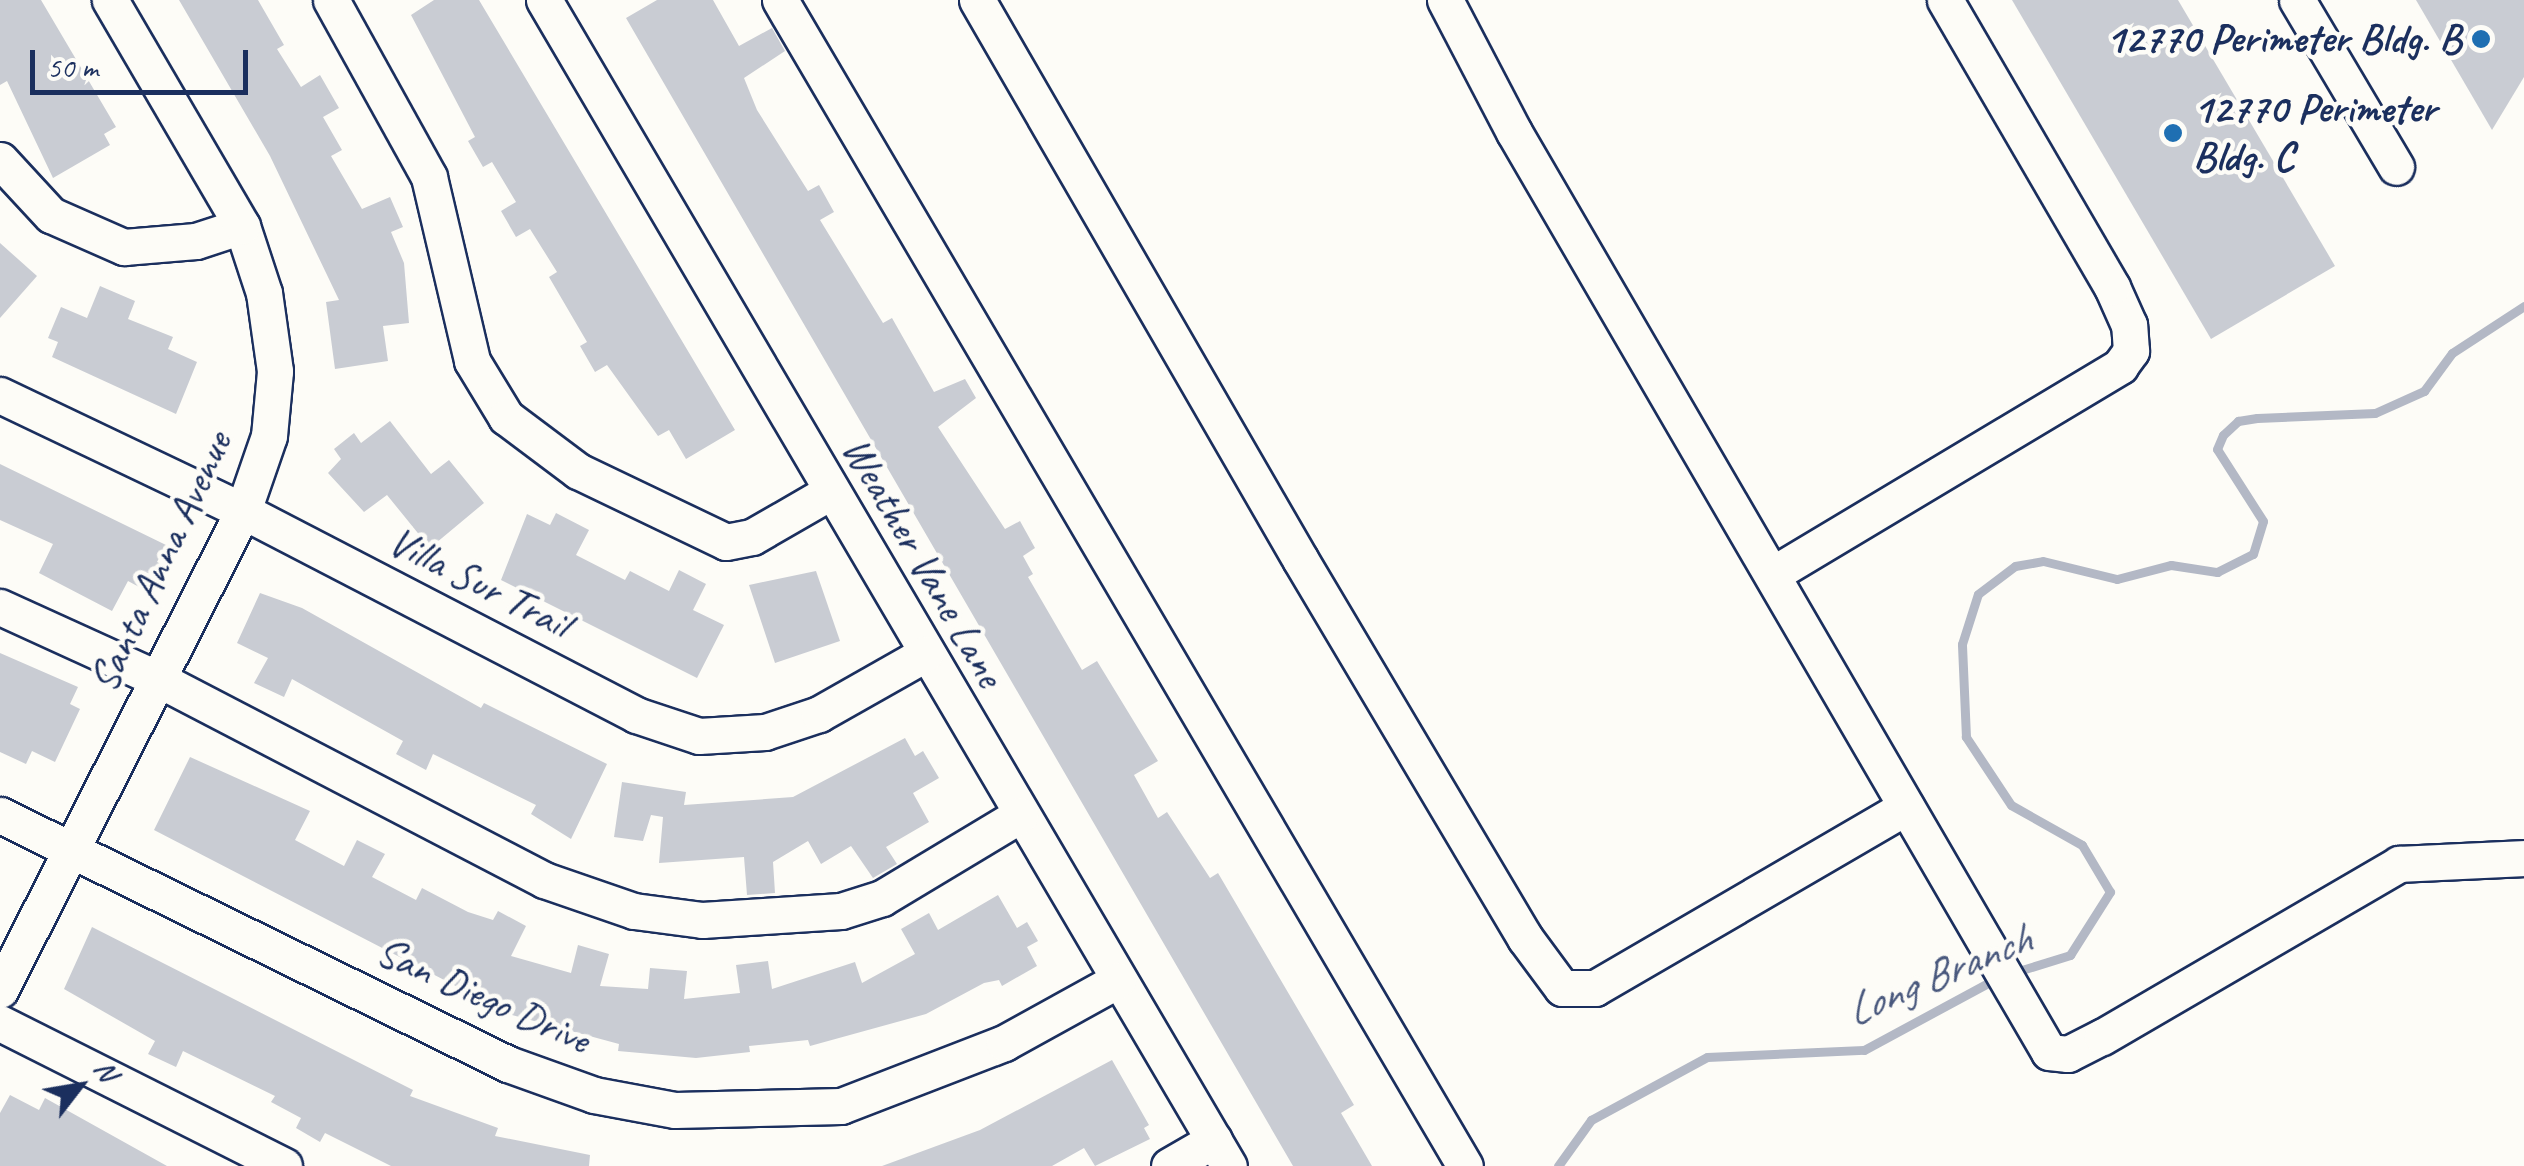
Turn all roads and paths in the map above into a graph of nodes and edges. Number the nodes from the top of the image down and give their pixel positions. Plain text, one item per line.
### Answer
1 (110, 0) edge
2 (331, 0) edge
3 (544, 0) edge
4 (780, 0) edge
5 (977, 0) edge
6 (1445, 0) edge
7 (1945, 0) edge
8 (2297, 0) edge
9 (0, 160) edge
10 (2396, 167) dead end
11 (242, 226) junction
12 (0, 395) edge
13 (830, 492) junction
14 (243, 511) junction
15 (1772, 574) junction
16 (0, 607) edge
17 (924, 654) junction
18 (160, 680) junction
19 (1906, 807) junction
20 (1020, 815) junction
21 (0, 816) edge
22 (68, 848) junction
23 (2524, 858) edge
24 (1118, 980) junction
25 (0, 990) edge
26 (0, 1023) edge
27 (1221, 1153) edge
28 (284, 1166) edge
29 (1169, 1166) edge
30 (1465, 1166) edge

1 - 11 street, Santa Anna Avenue
2 - 13 street
3 - 13 street, Weather Vane Lane
4 - 30 street
5 - 19 street
6 - 15 street
7 - 15 street
8 - 10 street
9 - 11 street
11 - 14 street, Santa Anna Avenue
12 - 14 street, Villa Sur Trail
13 - 17 street, Weather Vane Lane
14 - 17 street, Villa Sur Trail
14 - 18 street, Santa Anna Avenue
15 - 19 street
16 - 18 street
17 - 20 street, Weather Vane Lane
18 - 20 street
18 - 22 street, Santa Anna Avenue
19 - 23 street
20 - 24 street, Weather Vane Lane
21 - 22 street, San Diego Drive
22 - 24 street, San Diego Drive
22 - 25 street, Santa Anna Avenue
24 - 27 street, Weather Vane Lane
26 - 28 street
27 - 29 street

